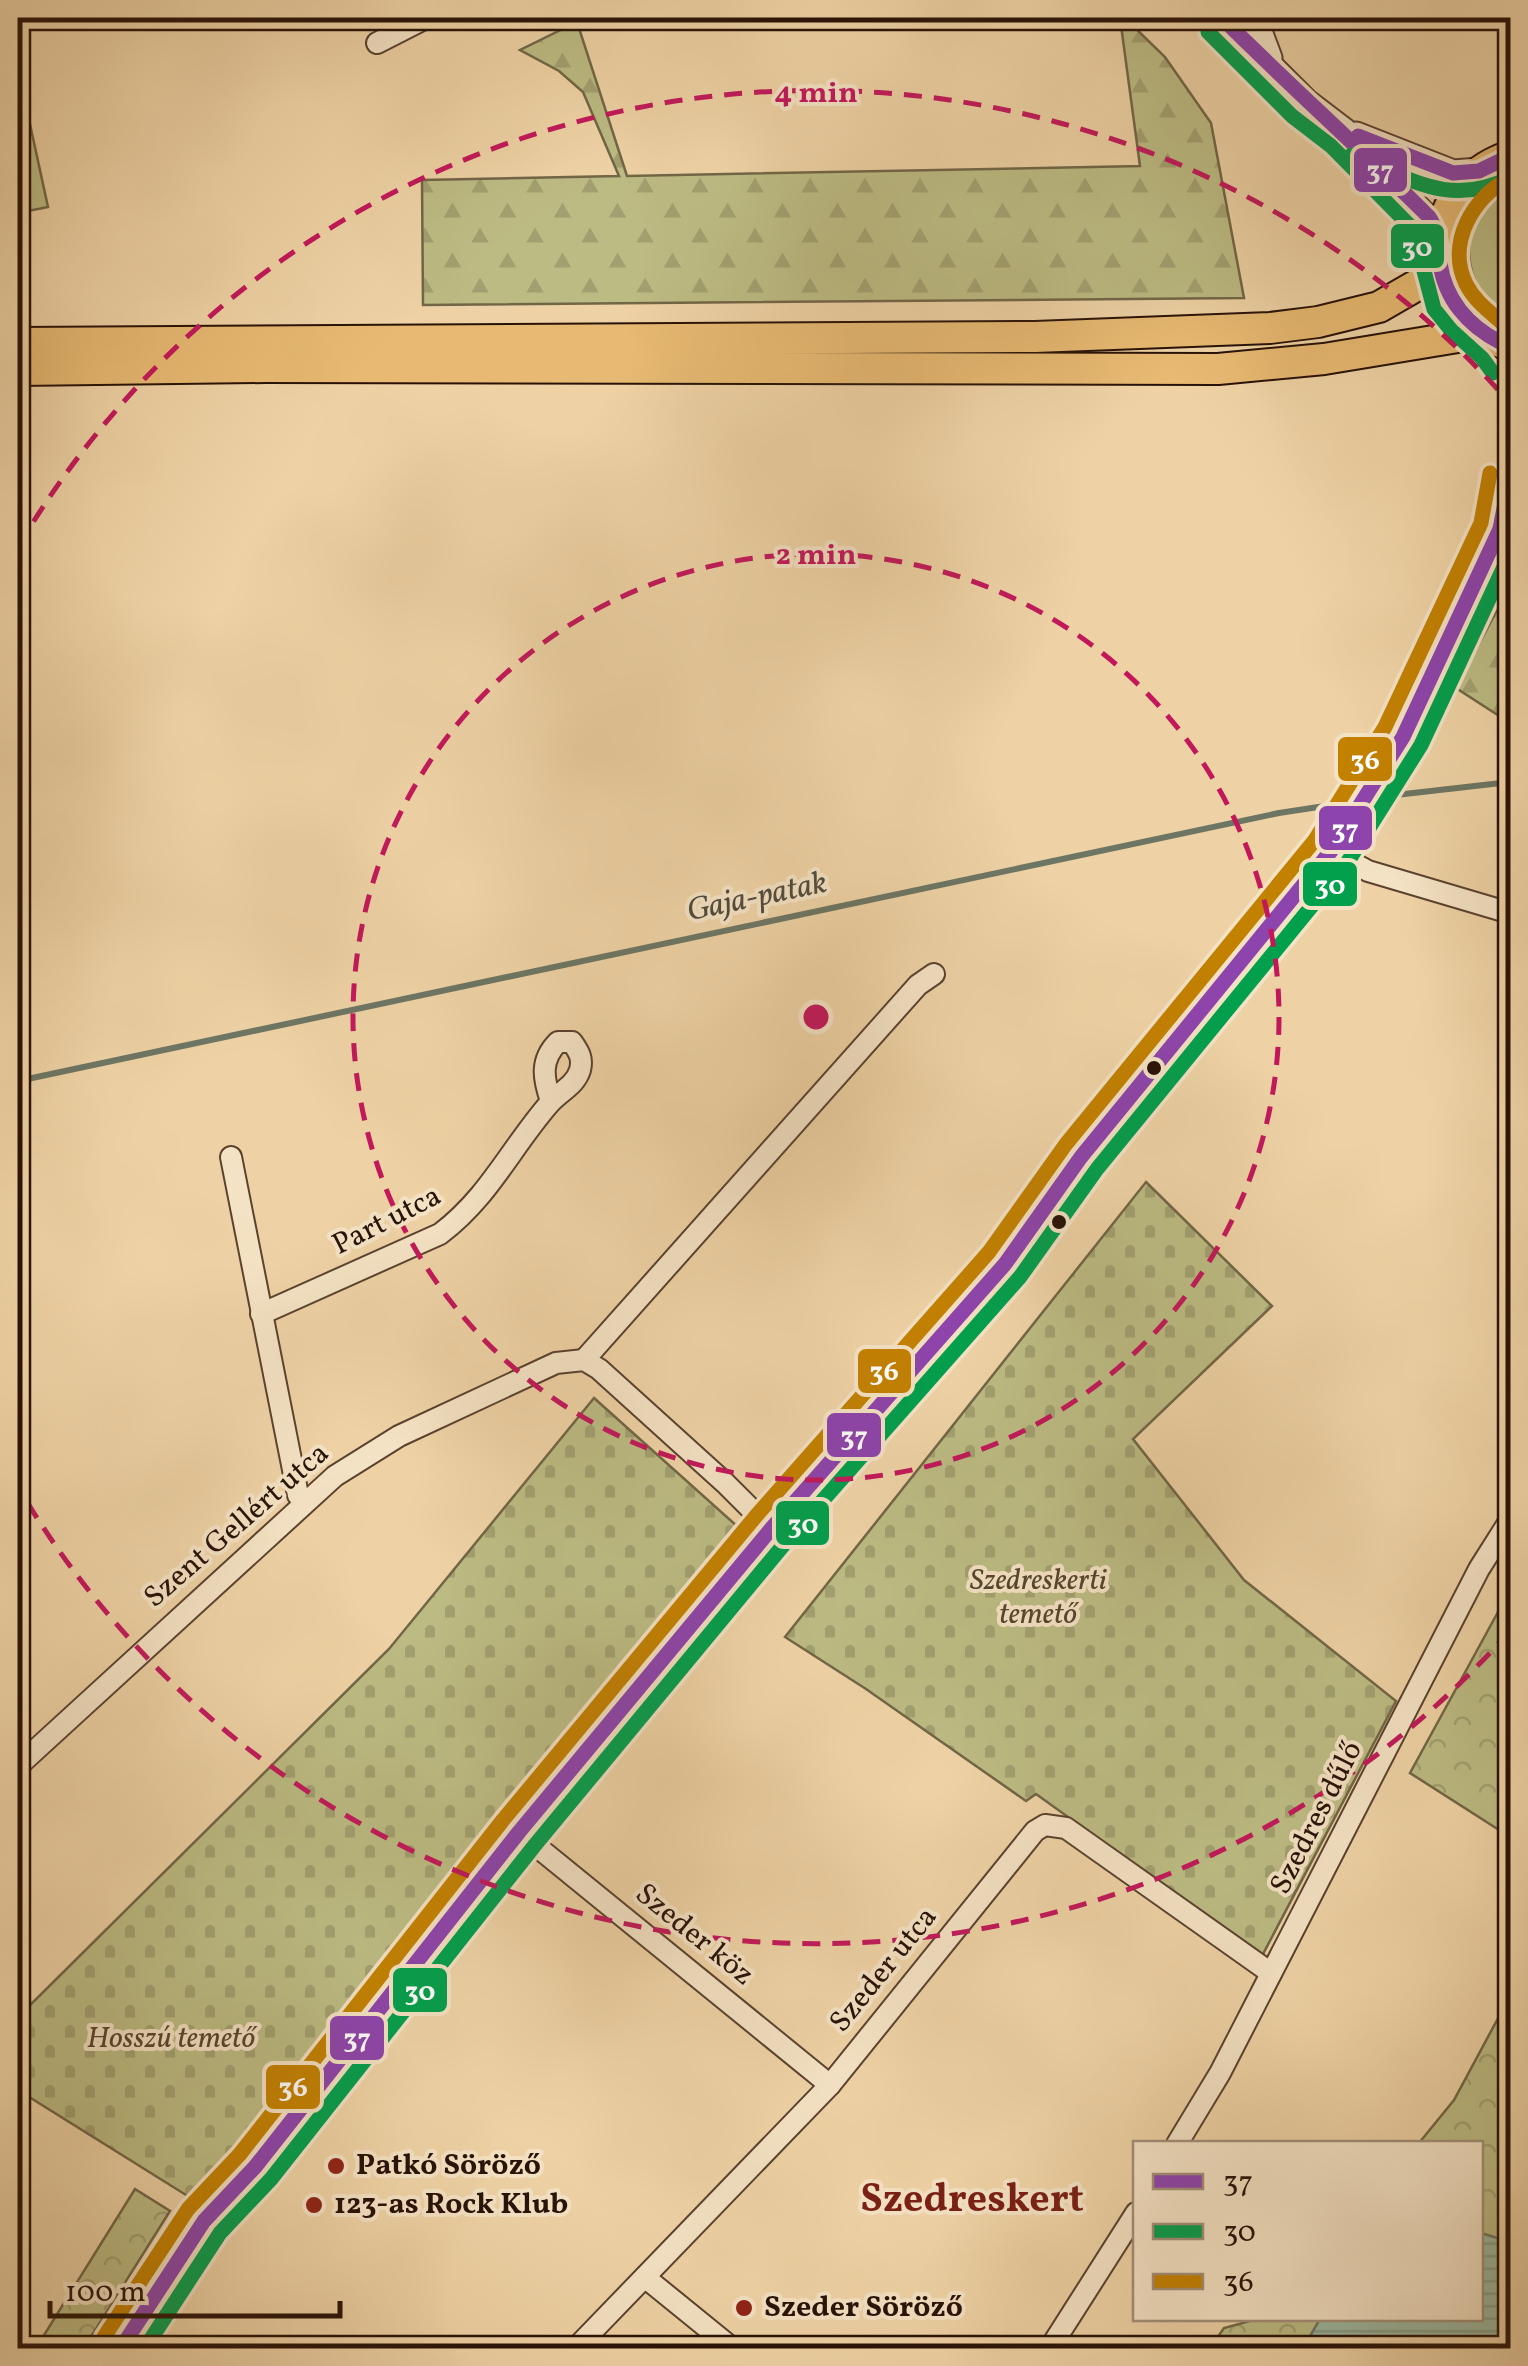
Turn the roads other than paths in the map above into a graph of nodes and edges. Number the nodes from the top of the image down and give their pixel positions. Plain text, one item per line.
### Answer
1 (426, 18) edge
2 (1222, 18) edge
3 (1254, 18) edge
4 (378, 43) dead end
5 (1270, 62) junction
6 (1344, 131) junction
7 (1510, 156) edge
8 (1479, 171) junction
9 (1441, 233) junction
10 (1440, 266) junction
11 (18, 343) edge
12 (1501, 346) edge
13 (18, 370) edge
14 (1510, 477) edge
15 (1510, 502) edge
16 (1500, 529) junction
17 (1336, 844) junction
18 (1510, 913) edge
19 (934, 974) dead end
20 (551, 1101) dead end
21 (231, 1157) dead end
22 (261, 1314) junction
23 (584, 1360) junction
24 (306, 1500) junction
25 (1510, 1520) edge
26 (771, 1530) junction
27 (18, 1766) edge
28 (520, 1832) junction
29 (1271, 1974) junction
30 (830, 2085) junction
31 (1179, 2141) edge
32 (1133, 2218) edge
33 (646, 2279) junction
34 (121, 2348) edge
35 (576, 2348) edge
36 (732, 2348) edge
37 (1050, 2348) edge

1 - 4 street
2 - 5 street
3 - 5 street
5 - 6 street
6 - 8 street
6 - 9 street
7 - 8 main road
8 - 9 main road
9 - 10 main road
10 - 11 main road
10 - 12 main road
12 - 13 main road
14 - 16 main road
15 - 16 main road
16 - 17 main road
17 - 18 street
17 - 26 main road
19 - 23 street
20 - 22 street, Part utca
21 - 22 street
22 - 24 street
23 - 24 street, Szent Gellért utca
23 - 26 street
24 - 27 street, Szent Gellért utca
25 - 29 street, Szedres dűlő
26 - 28 main road
28 - 30 street, Szeder köz
28 - 34 main road
29 - 30 street, Szeder utca
29 - 31 street, Szedres dűlő
30 - 33 street, Szeder utca
32 - 37 street
33 - 35 street, Szeder utca
33 - 36 street

